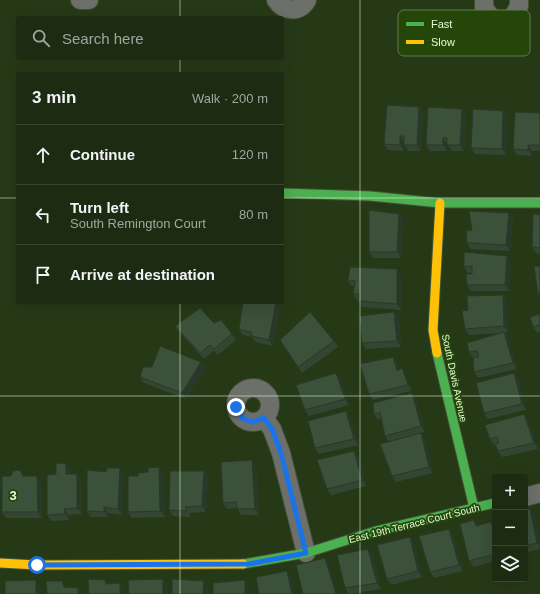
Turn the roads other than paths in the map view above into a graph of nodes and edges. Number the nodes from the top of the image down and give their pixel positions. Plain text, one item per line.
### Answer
1 (80, 0) edge
2 (89, 0) edge
3 (276, 0) edge
4 (308, 0) edge
5 (484, 0) edge
6 (519, 0) edge
7 (486, 10) edge
8 (517, 10) edge
9 (284, 193) edge
10 (440, 202) junction
11 (540, 203) edge
12 (264, 418) dead end
13 (540, 493) edge
14 (528, 496) edge
15 (492, 505) edge
16 (474, 508) junction
17 (306, 553) junction
18 (0, 563) edge

1 - 2 street
3 - 4 street
5 - 7 street
6 - 8 street
9 - 10 street
10 - 11 street
10 - 16 street, South Davis Avenue
12 - 17 street
13 - 14 street
15 - 16 street, East 19th Terrace Court South
16 - 17 street, East 19th Terrace Court South
17 - 18 street, East 19th Terrace Court South

